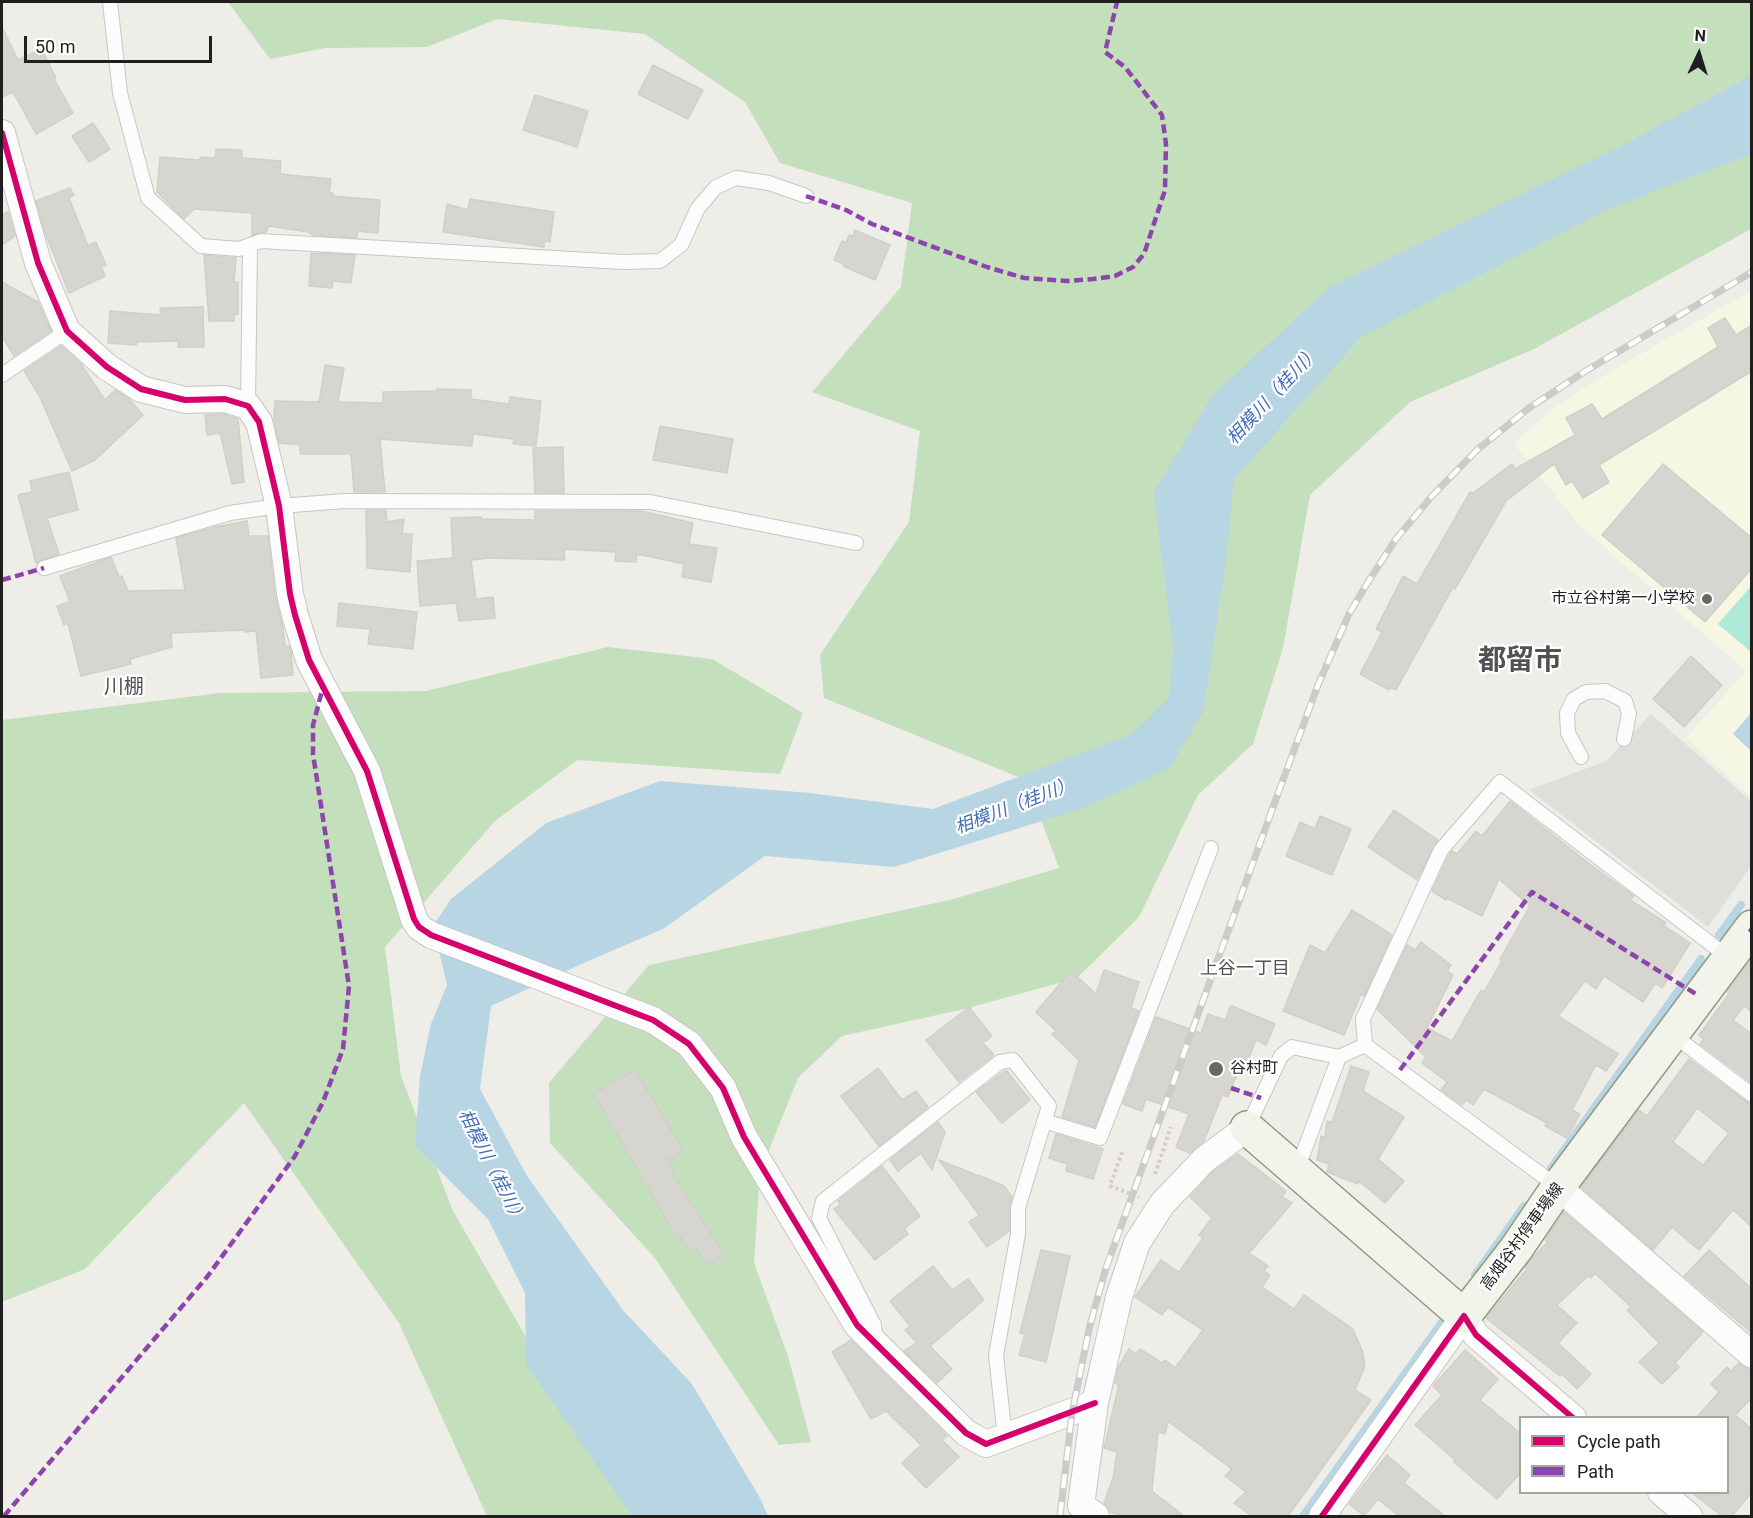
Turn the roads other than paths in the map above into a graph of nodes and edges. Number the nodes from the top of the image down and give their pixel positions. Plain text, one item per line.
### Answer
1 (110, 2) edge
2 (2, 133) edge
3 (806, 196) dead end
4 (250, 246) junction
5 (67, 331) junction
6 (2, 375) edge
7 (248, 406) junction
8 (279, 506) junction
9 (856, 543) dead end
10 (44, 568) dead end
11 (1624, 738) dead end
12 (1581, 757) dead end
13 (1211, 848) dead end
14 (1752, 927) edge
15 (1728, 957) junction
16 (1672, 1034) junction
17 (1365, 1045) junction
18 (1339, 1057) junction
19 (1752, 1095) edge
20 (1044, 1121) junction
21 (1247, 1128) junction
22 (1297, 1170) junction
23 (1558, 1188) junction
24 (1464, 1316) junction
25 (876, 1344) junction
26 (1752, 1355) edge
27 (1095, 1403) junction
28 (1571, 1416) edge
29 (1005, 1438) junction
30 (1663, 1494) edge
31 (1096, 1516) edge
32 (1322, 1516) edge
33 (1689, 1516) edge

1 - 4 lane
2 - 5 street
3 - 4 lane
4 - 7 lane
5 - 6 lane
5 - 7 street
7 - 8 street
8 - 9 lane
8 - 10 lane
8 - 25 street
11 - 12 lane
13 - 20 lane
14 - 15 main road, 高畑谷村停車場線
15 - 16 main road, 高畑谷村停車場線
15 - 17 lane
16 - 19 lane
16 - 23 main road, 高畑谷村停車場線
17 - 18 lane
17 - 23 lane
18 - 21 lane
18 - 22 lane
20 - 25 lane
20 - 29 lane
21 - 22 main road
21 - 27 street
22 - 24 main road
23 - 24 main road, 高畑谷村停車場線
23 - 26 street
24 - 28 street
24 - 32 street
25 - 29 street
27 - 29 street
27 - 31 street
30 - 33 street

